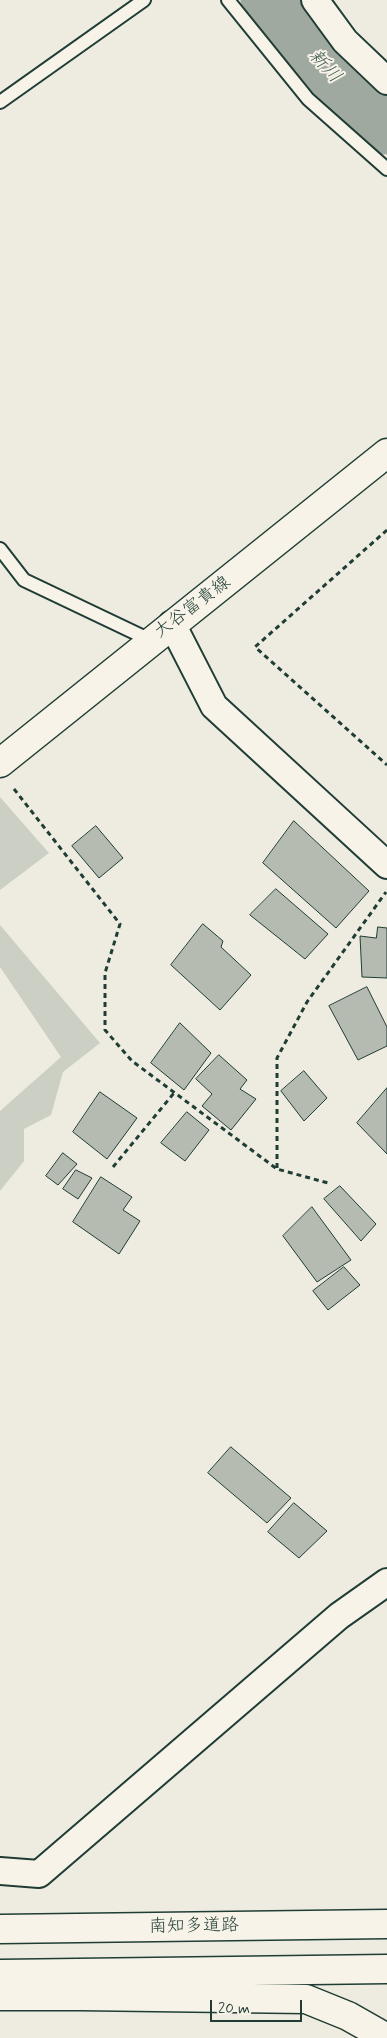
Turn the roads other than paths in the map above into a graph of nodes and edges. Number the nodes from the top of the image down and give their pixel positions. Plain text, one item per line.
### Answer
1 (144, 0) edge
2 (228, 0) edge
3 (315, 0) edge
4 (387, 80) edge
5 (0, 102) edge
6 (387, 169) edge
7 (387, 453) edge
8 (0, 548) edge
9 (172, 624) junction
10 (150, 640) junction
11 (6, 775) edge
12 (387, 866) edge
13 (387, 1582) edge
14 (0, 1871) edge
15 (387, 1924) edge
16 (0, 1929) edge
17 (387, 1969) edge
18 (0, 1974) edge
19 (0, 1996) edge
20 (386, 2038) edge

1 - 5 lane
2 - 6 lane
3 - 4 street
7 - 9 main road, 大谷富貴線
8 - 10 lane
9 - 10 main road, 大谷富貴線
9 - 12 street
10 - 11 main road, 大谷富貴線
13 - 14 street
15 - 16 main road, 南知多道路
17 - 18 main road
19 - 20 main road

